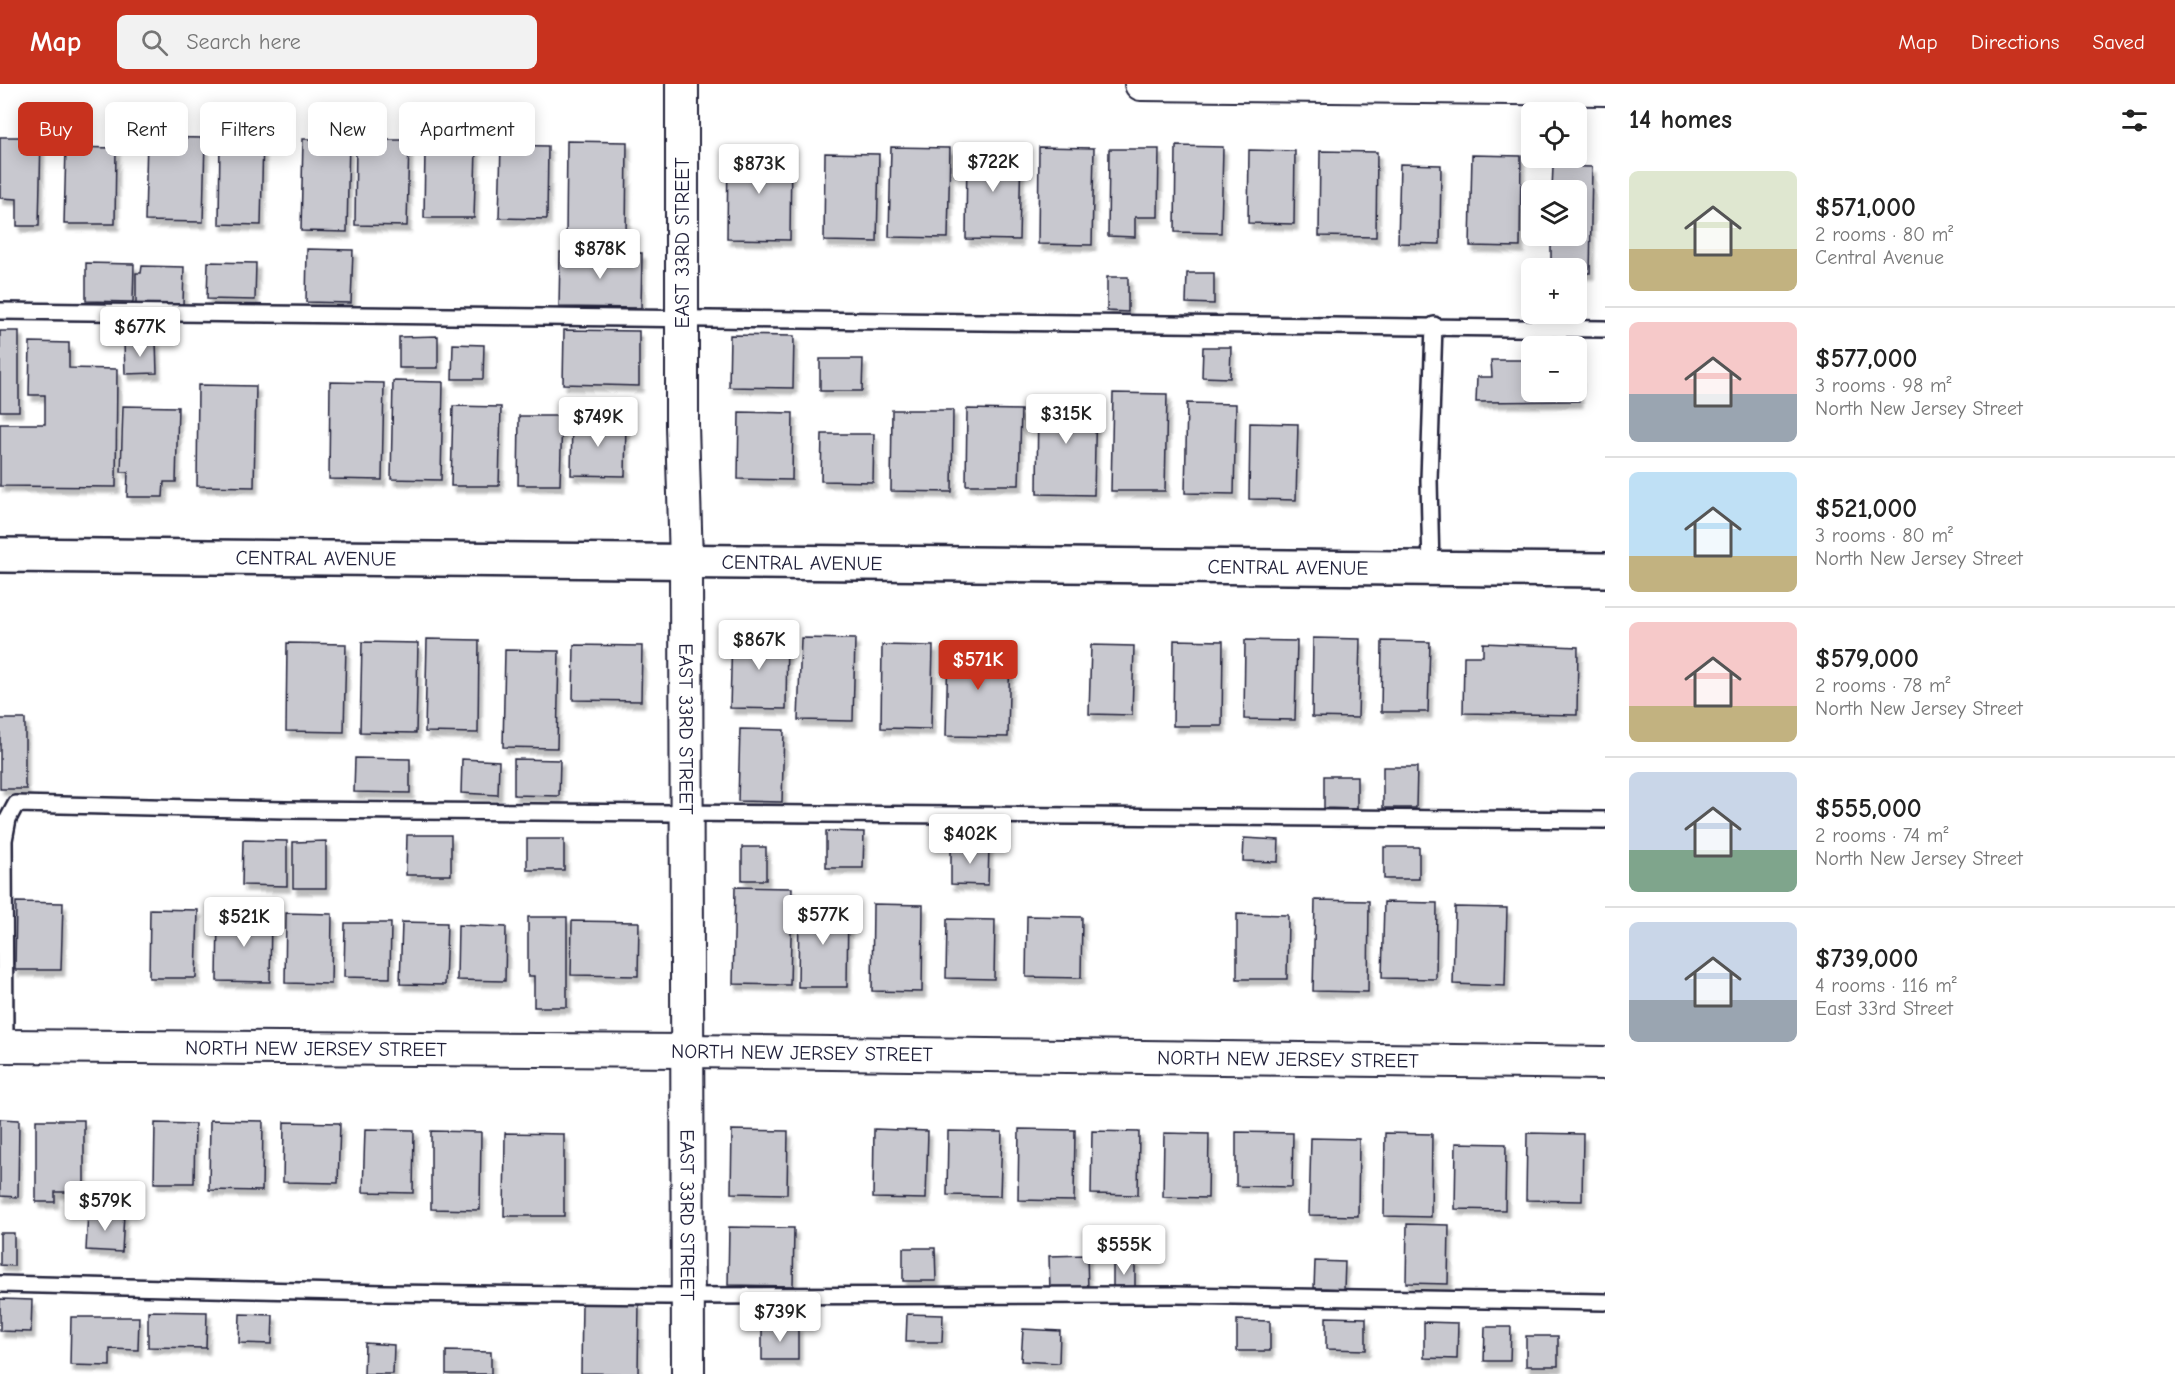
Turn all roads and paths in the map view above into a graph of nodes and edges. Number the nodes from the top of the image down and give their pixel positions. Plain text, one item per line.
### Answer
1 (682, 84) edge
2 (1141, 84) edge
3 (1605, 89) edge
4 (0, 311) edge
5 (682, 319) junction
6 (1434, 325) junction
7 (1605, 329) edge
8 (0, 555) edge
9 (686, 562) junction
10 (1431, 568) junction
11 (1605, 570) edge
12 (687, 813) junction
13 (1605, 820) edge
14 (2, 1046) edge
15 (687, 1051) junction
16 (1605, 1063) edge
17 (0, 1284) edge
18 (688, 1295) junction
19 (1605, 1302) edge
20 (688, 1374) edge

1 - 5 street, EAST 33RD STREET
2 - 3 street
4 - 5 lane
5 - 6 lane
5 - 9 street, EAST 33RD STREET
6 - 7 lane
6 - 10 lane
8 - 9 main road, CENTRAL AVENUE
9 - 10 main road, CENTRAL AVENUE
9 - 12 street, EAST 33RD STREET
10 - 11 main road, CENTRAL AVENUE
12 - 13 lane
12 - 14 lane
12 - 15 street, EAST 33RD STREET
14 - 15 street, NORTH NEW JERSEY STREET
15 - 16 street, NORTH NEW JERSEY STREET
15 - 18 street, EAST 33RD STREET
17 - 18 lane
18 - 19 lane
18 - 20 street, EAST 33RD STREET

